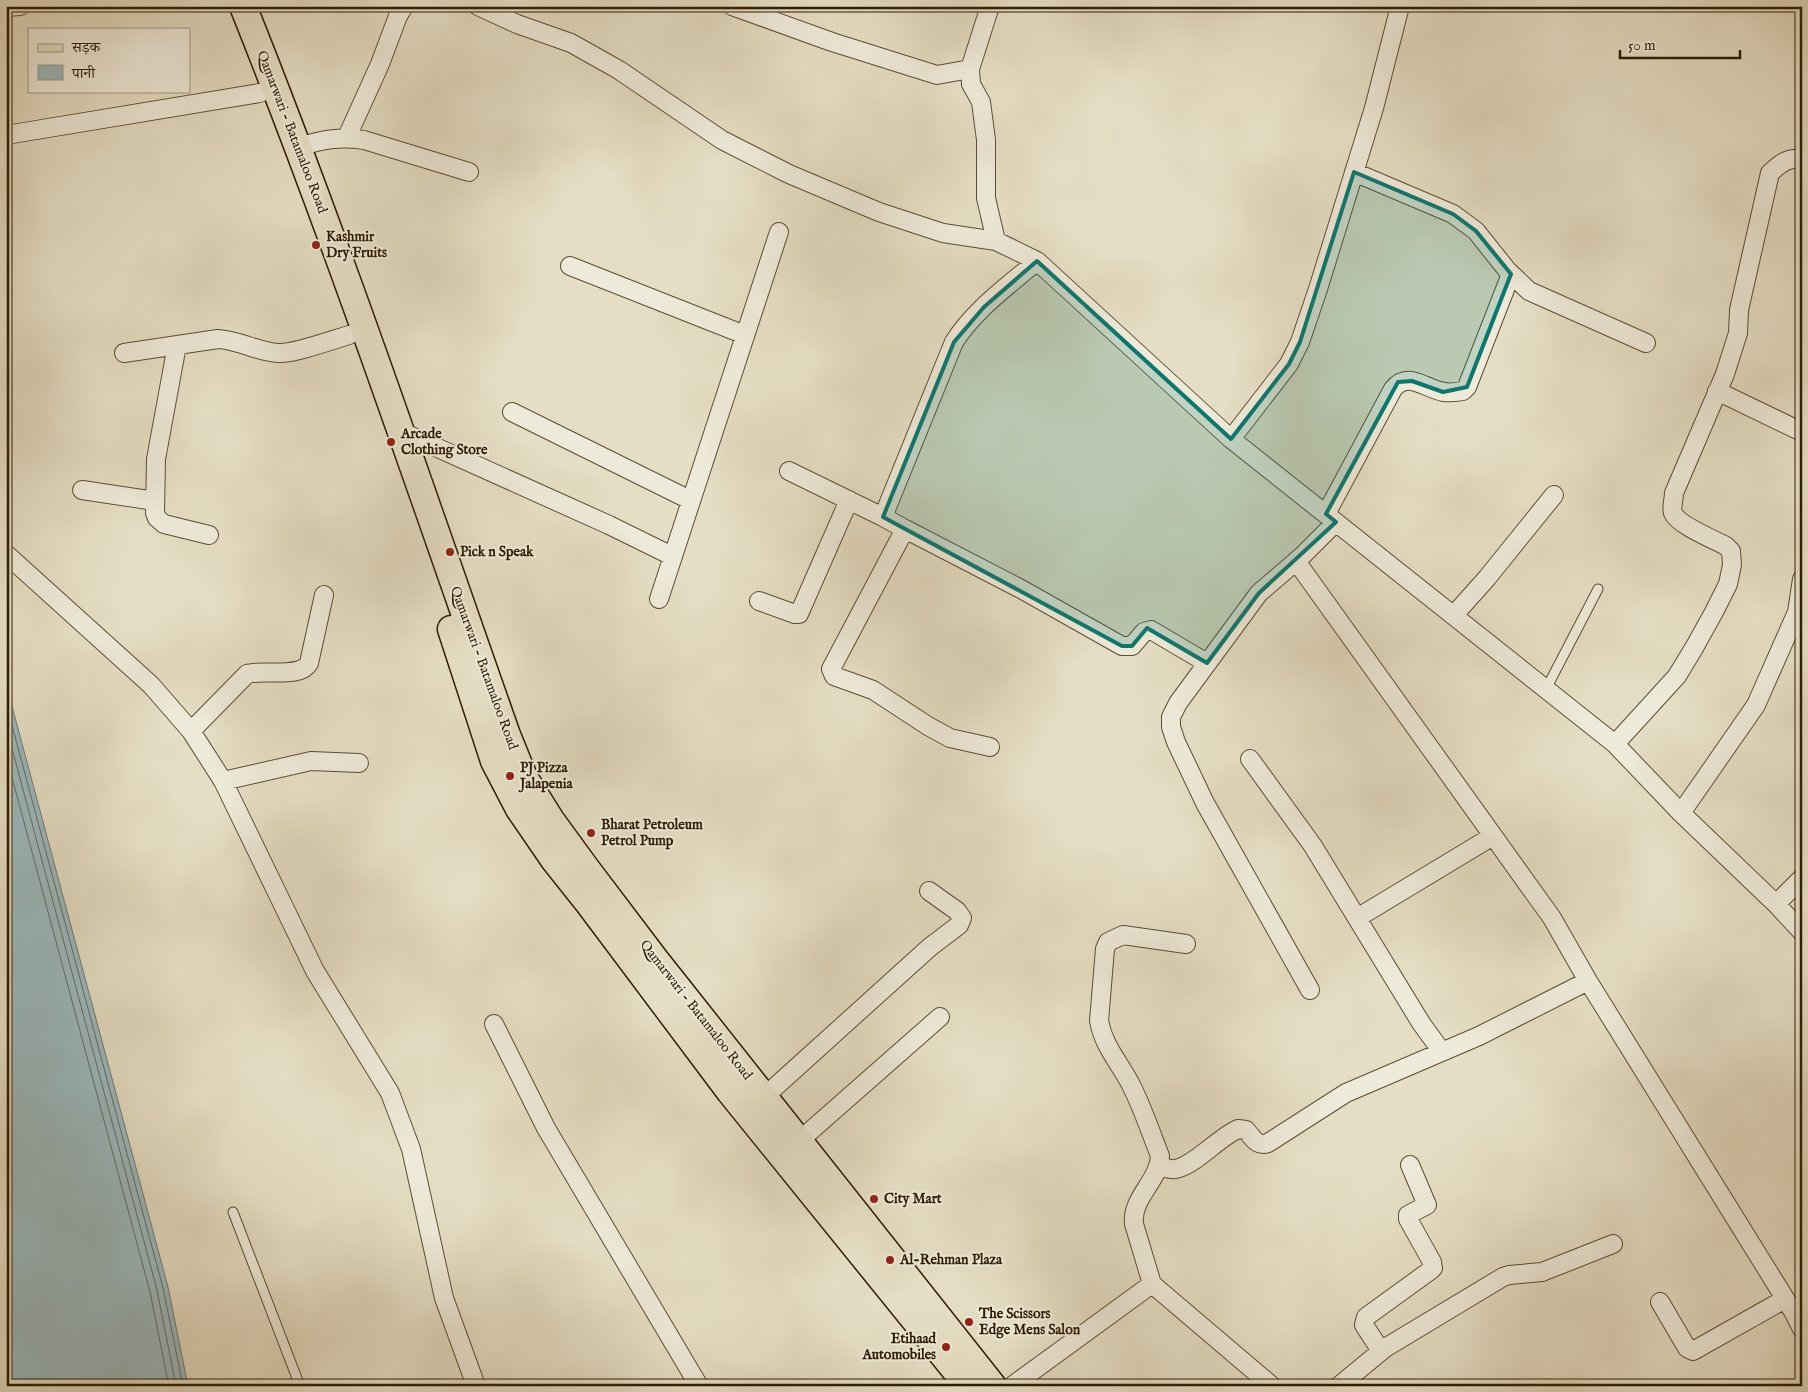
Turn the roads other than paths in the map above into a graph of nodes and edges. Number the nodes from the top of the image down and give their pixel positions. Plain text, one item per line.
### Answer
1 (20, 6) edge
2 (226, 6) edge
3 (243, 6) edge
4 (404, 6) edge
5 (478, 6) edge
6 (732, 6) edge
7 (990, 6) edge
8 (1400, 6) edge
9 (6, 8) edge
10 (970, 69) junction
11 (260, 93) junction
12 (6, 135) edge
13 (347, 137) junction
14 (298, 147) junction
15 (1802, 159) edge
16 (468, 172) dead end
17 (1354, 172) junction
18 (779, 232) dead end
19 (996, 241) junction
20 (1037, 261) junction
21 (570, 266) dead end
22 (1511, 274) junction
23 (350, 335) junction
24 (745, 335) junction
25 (1646, 343) dead end
26 (177, 345) junction
27 (124, 353) dead end
28 (1717, 391) junction
29 (512, 412) dead end
30 (400, 431) junction
31 (1802, 432) edge
32 (1231, 439) junction
33 (789, 471) dead end
34 (82, 490) dead end
35 (1554, 495) dead end
36 (690, 500) junction
37 (849, 500) junction
38 (155, 501) junction
39 (883, 516) junction
40 (1331, 518) junction
41 (905, 529) junction
42 (209, 535) dead end
43 (6, 554) edge
44 (672, 556) junction
45 (1296, 561) junction
46 (1802, 579) edge
47 (1598, 589) dead end
48 (324, 595) dead end
49 (658, 599) dead end
50 (758, 601) dead end
51 (1454, 615) junction
52 (1207, 663) junction
53 (1546, 689) junction
54 (191, 731) junction
55 (1615, 744) junction
56 (990, 747) dead end
57 (1250, 759) dead end
58 (359, 762) dead end
59 (223, 781) junction
60 (1681, 813) junction
61 (1492, 836) junction
62 (1802, 878) edge
63 (929, 891) dead end
64 (1776, 904) junction
65 (1357, 918) junction
66 (1802, 932) edge
67 (1186, 944) dead end
68 (1588, 981) junction
69 (1310, 990) dead end
70 (940, 1017) dead end
71 (494, 1024) dead end
72 (1442, 1052) junction
73 (764, 1097) junction
74 (799, 1141) junction
75 (1410, 1164) dead end
76 (1160, 1166) junction
77 (233, 1212) dead end
78 (1613, 1244) dead end
79 (1152, 1284) junction
80 (1785, 1299) junction
81 (1660, 1302) dead end
82 (1800, 1321) edge
83 (1381, 1350) junction
84 (300, 1386) edge
85 (476, 1386) edge
86 (699, 1386) edge
87 (968, 1386) edge
88 (993, 1386) edge
89 (1012, 1386) edge
90 (1272, 1386) edge
91 (1339, 1386) edge

1 - 9 street
2 - 11 main road, Qamarwari - Batamaloo Road
3 - 14 main road, Qamarwari - Batamaloo Road
4 - 13 street
5 - 19 street
6 - 10 street
7 - 10 street
8 - 17 street
10 - 19 street
11 - 12 street
11 - 23 main road, Qamarwari - Batamaloo Road
13 - 14 street
13 - 16 street
14 - 30 main road, Qamarwari - Batamaloo Road
15 - 28 street
17 - 22 street
17 - 32 street
18 - 24 street
19 - 20 street
20 - 32 street
20 - 39 street
21 - 24 street
22 - 25 street
22 - 40 street
23 - 26 street
23 - 87 main road, Qamarwari - Batamaloo Road
24 - 36 street
26 - 27 street
26 - 38 street
28 - 31 street
28 - 55 street
29 - 36 street
30 - 44 street
30 - 73 main road, Qamarwari - Batamaloo Road
32 - 40 street
33 - 37 street
34 - 38 street
35 - 51 street
36 - 44 street
37 - 39 street
37 - 50 street
38 - 42 street
39 - 41 street
40 - 45 street
40 - 51 street
41 - 52 street
41 - 56 street
43 - 54 street
44 - 49 street
45 - 52 street
45 - 61 street
46 - 60 street
47 - 53 lane
48 - 54 street
51 - 53 street
52 - 69 street
53 - 55 street
54 - 59 street
55 - 60 street
57 - 65 street
58 - 59 street
59 - 85 street
60 - 64 street
61 - 65 street
61 - 68 street
62 - 64 street
63 - 73 street
64 - 66 street
65 - 72 street
67 - 76 street
68 - 72 street
68 - 80 street
70 - 74 street
71 - 86 street
72 - 76 street
73 - 74 main road, Qamarwari - Batamaloo Road
74 - 88 main road, Qamarwari - Batamaloo Road
75 - 83 street
76 - 79 street
77 - 84 lane
78 - 83 street
79 - 89 street
79 - 90 street
80 - 81 street
80 - 82 street
83 - 91 street

